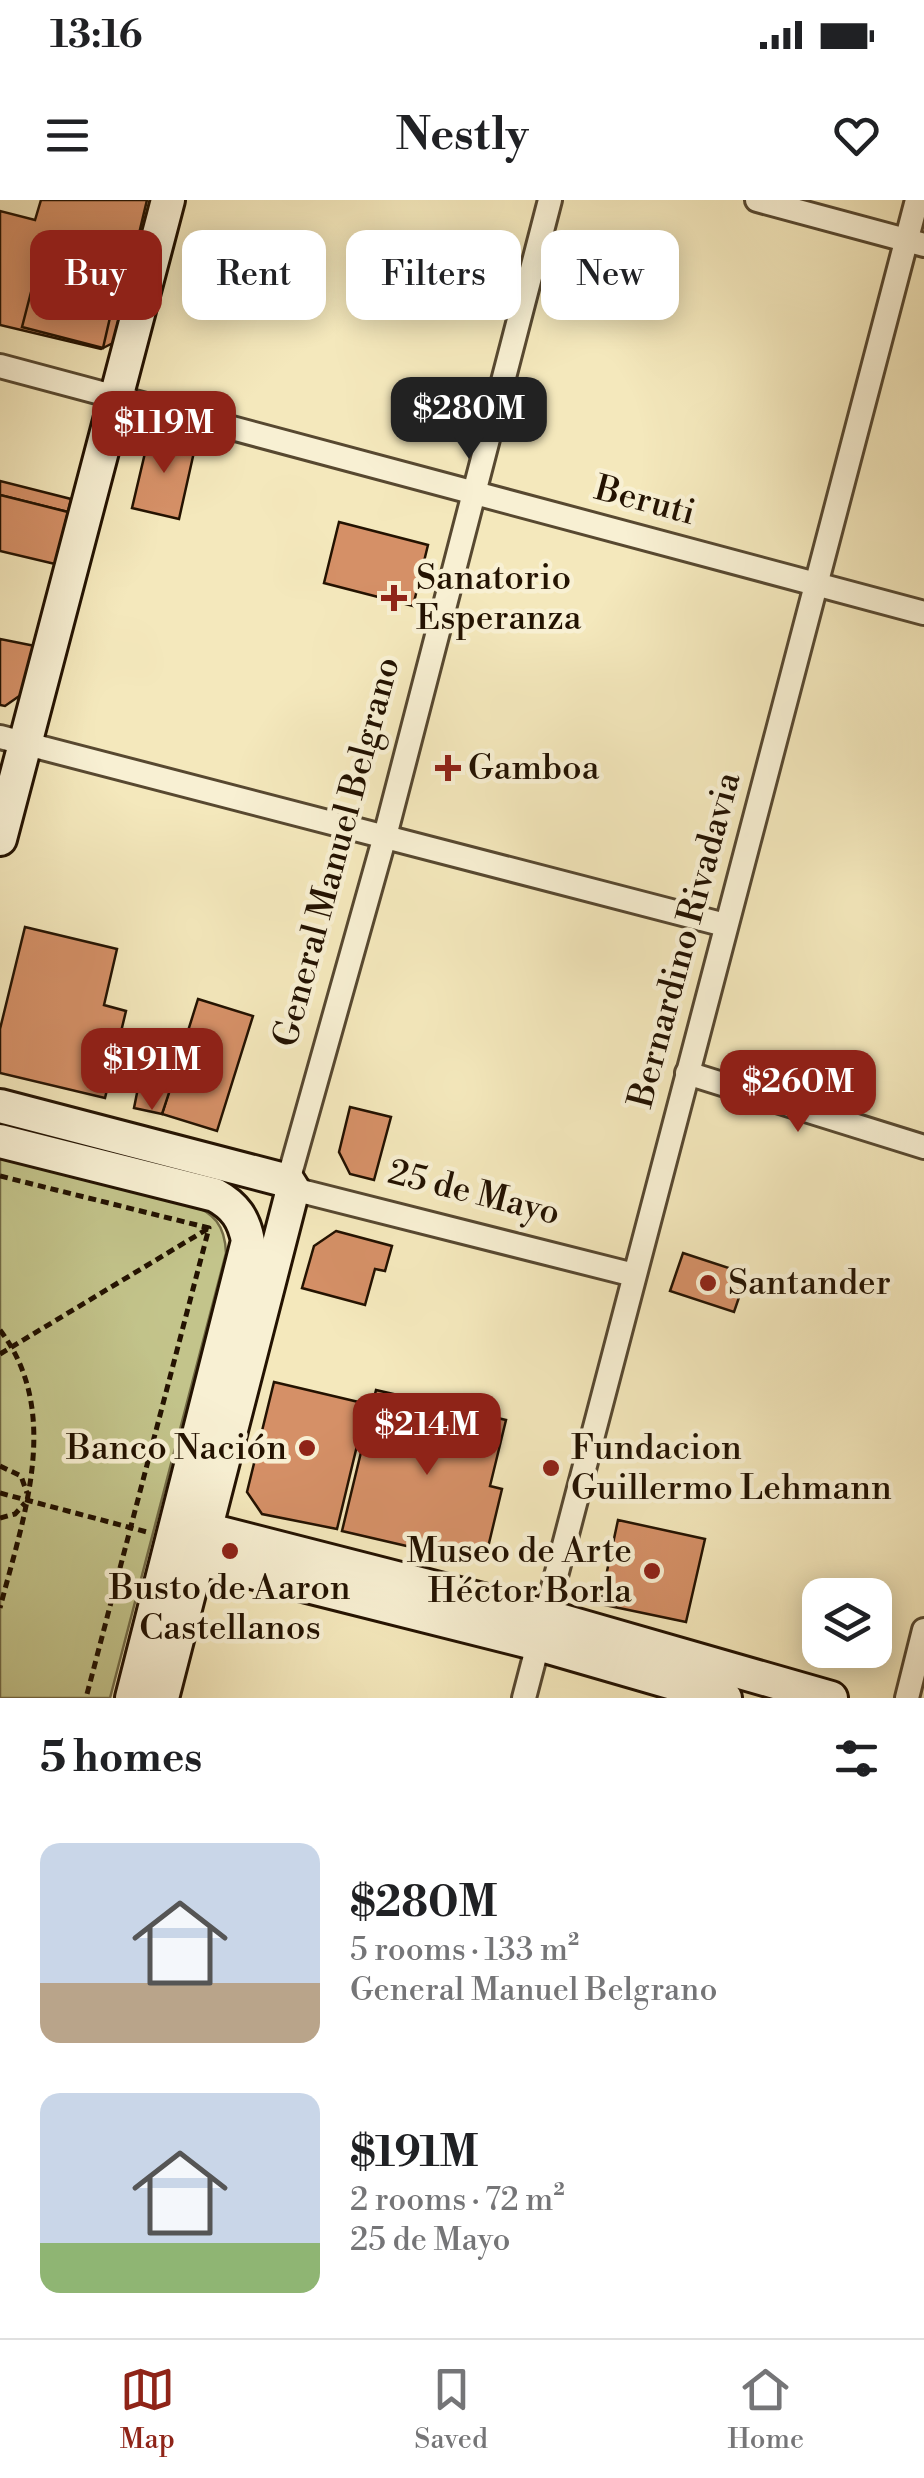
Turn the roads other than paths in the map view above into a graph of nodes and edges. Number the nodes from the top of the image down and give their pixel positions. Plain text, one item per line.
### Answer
1 (168, 200) edge
2 (550, 200) edge
3 (757, 200) edge
4 (917, 200) edge
5 (915, 242) edge
6 (0, 366) edge
7 (114, 396) junction
8 (474, 490) junction
9 (815, 584) junction
10 (924, 613) edge
11 (12, 739) edge
12 (384, 836) junction
13 (0, 838) edge
14 (725, 926) junction
15 (687, 1074) junction
16 (0, 1106) edge
17 (0, 1141) edge
18 (924, 1147) edge
19 (291, 1185) junction
20 (634, 1275) junction
21 (186, 1540) junction
22 (542, 1630) junction
23 (924, 1630) edge
24 (132, 1698) edge
25 (162, 1698) edge
26 (524, 1698) edge
27 (725, 1698) edge
28 (831, 1698) edge
29 (907, 1698) edge

1 - 7 main road
2 - 8 street, General Manuel Belgrano
3 - 5 street
4 - 5 street, Bernardino Rivadavia
5 - 9 street, Bernardino Rivadavia
6 - 7 street, Beruti
7 - 8 street, Beruti
7 - 11 main road
8 - 9 street, Beruti
8 - 12 street, General Manuel Belgrano
9 - 10 street, Beruti
9 - 14 street, Bernardino Rivadavia
11 - 12 street
11 - 13 main road
12 - 14 street
12 - 19 street, General Manuel Belgrano
14 - 15 street, Bernardino Rivadavia
15 - 18 street
15 - 20 street, Bernardino Rivadavia
16 - 19 main road, 25 de Mayo
17 - 21 main road, General Manuel Belgrano
19 - 20 street, 25 de Mayo
19 - 21 main road, General Manuel Belgrano
20 - 22 street, Bernardino Rivadavia
21 - 22 main road
21 - 24 main road, General Manuel Belgrano
21 - 25 main road, General Manuel Belgrano
22 - 26 street, Bernardino Rivadavia
22 - 27 main road
22 - 28 main road
23 - 29 street

